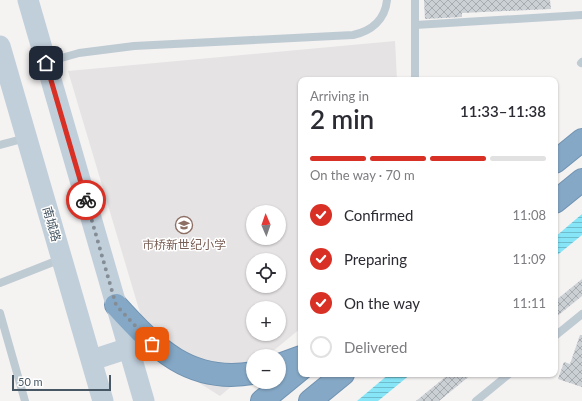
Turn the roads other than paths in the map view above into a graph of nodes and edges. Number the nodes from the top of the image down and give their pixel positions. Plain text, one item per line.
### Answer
1 (28, 0) edge
2 (387, 0) edge
3 (415, 0) edge
4 (582, 15) edge
5 (415, 25) junction
6 (0, 46) edge
7 (46, 63) junction
8 (415, 77) edge
9 (0, 83) edge
10 (19, 112) junction
11 (27, 138) junction
12 (582, 140) edge
13 (0, 145) edge
14 (558, 160) edge
15 (582, 180) edge
16 (558, 200) edge
17 (62, 259) junction
18 (0, 283) edge
19 (116, 305) junction
20 (0, 313) edge
21 (580, 319) edge
22 (558, 334) edge
23 (129, 348) junction
24 (298, 358) edge
25 (92, 360) junction
26 (286, 362) edge
27 (298, 371) edge
28 (246, 374) edge
29 (339, 377) edge
30 (505, 377) edge
31 (26, 401) edge
32 (103, 401) edge
33 (144, 401) edge
34 (262, 401) edge
35 (310, 401) edge
36 (476, 401) edge

1 - 7 street
2 - 7 lane
3 - 5 lane
4 - 5 lane
5 - 8 lane
6 - 10 street, 南城路
7 - 19 street
9 - 10 street
10 - 11 street, 南城路
11 - 13 lane
11 - 17 street, 南城路
12 - 14 highway
15 - 16 highway
17 - 18 lane
17 - 25 street, 南城路
19 - 23 street
19 - 28 highway
20 - 31 lane
21 - 22 lane
23 - 25 street
23 - 33 street
24 - 26 highway
25 - 32 street, 南城路
27 - 34 highway
29 - 35 highway
30 - 36 lane

